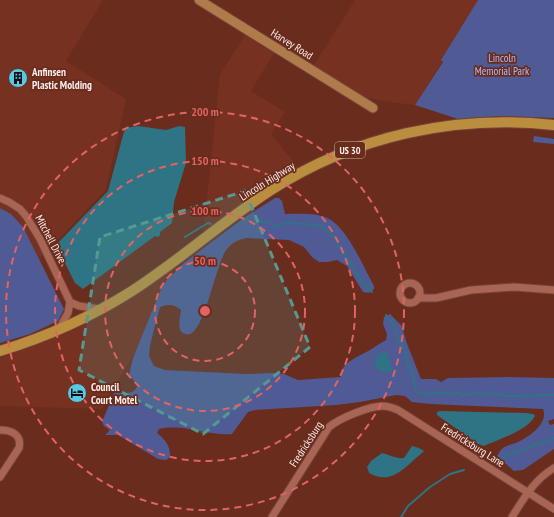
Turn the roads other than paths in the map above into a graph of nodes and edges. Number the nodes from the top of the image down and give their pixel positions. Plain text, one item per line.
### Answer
1 (199, 0) edge
2 (373, 108) dead end
3 (554, 125) edge
4 (0, 198) edge
5 (554, 290) edge
6 (418, 298) dead end
7 (70, 302) junction
8 (101, 309) junction
9 (58, 329) junction
10 (0, 351) edge
11 (377, 406) joint
12 (0, 430) edge
13 (554, 468) edge
14 (0, 477) edge
15 (528, 492) junction
16 (554, 509) edge
17 (272, 517) edge
18 (512, 517) edge

1 - 2 street, Harvey Road
3 - 8 main road, Lincoln Highway / US 30
4 - 7 street, Mitchell Drive
5 - 6 street
7 - 8 street
7 - 9 street
8 - 9 main road, Lincoln Highway / US 30
9 - 10 main road, Lincoln Highway / US 30
11 - 15 street, Fredricksburg Lane
11 - 17 street, Fredricksburg
12 - 14 street
13 - 15 street
15 - 16 street, Fredricksburg Lane
15 - 18 street

